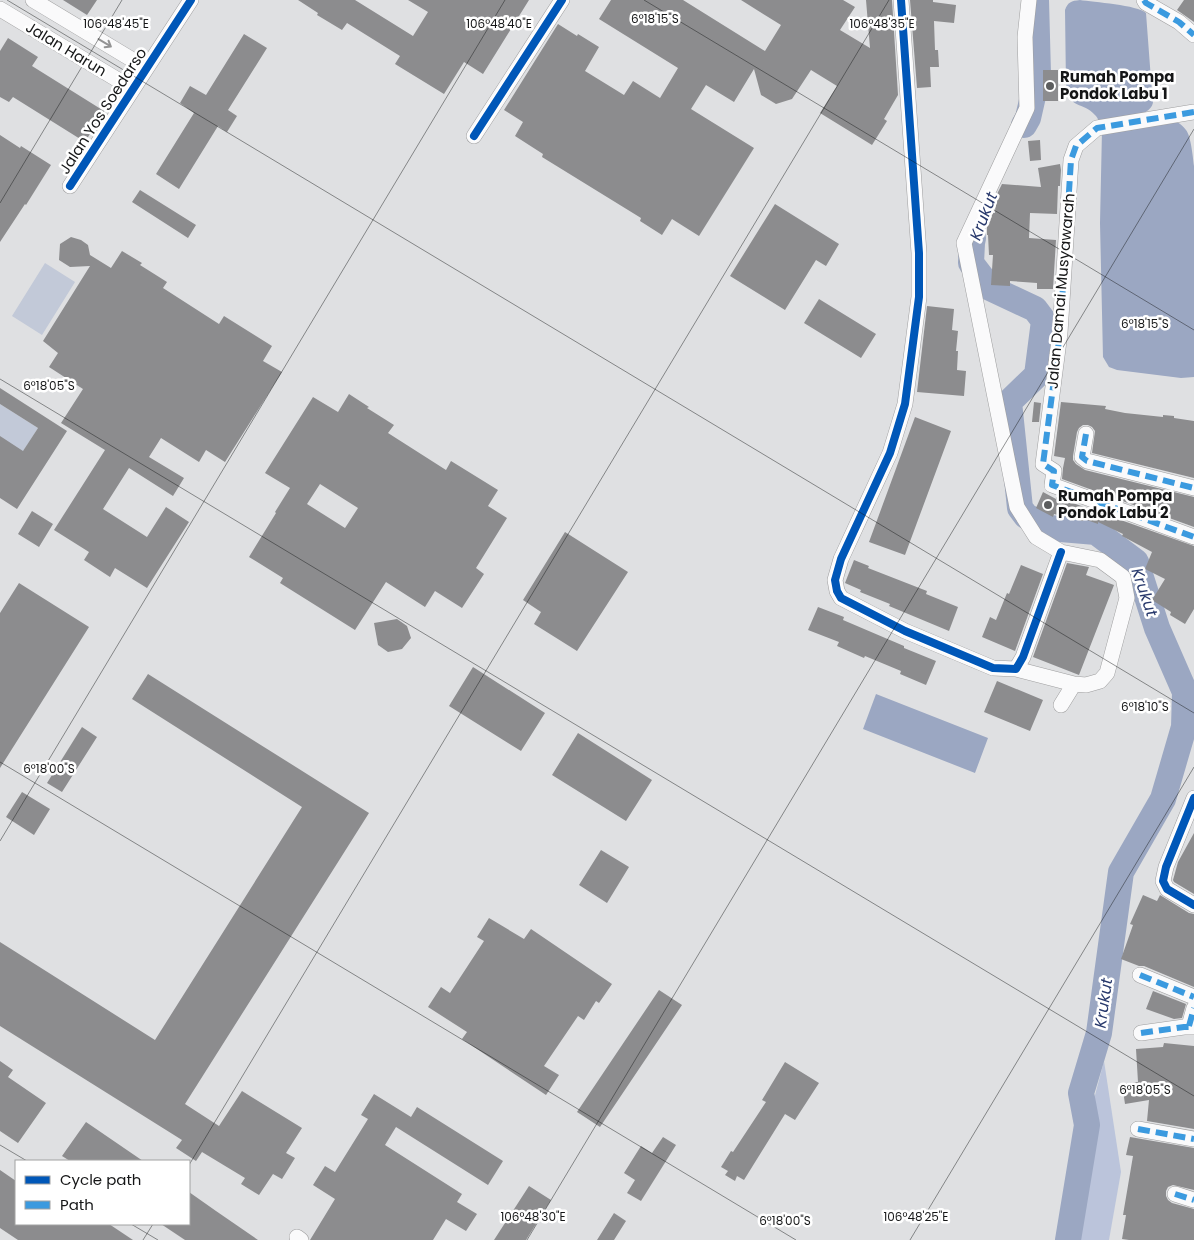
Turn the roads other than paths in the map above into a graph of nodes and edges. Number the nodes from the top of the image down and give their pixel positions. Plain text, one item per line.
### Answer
1 (33, 0) edge
2 (191, 0) edge
3 (562, 0) edge
4 (901, 0) edge
5 (1029, 0) edge
6 (1144, 0) edge
7 (0, 9) edge
8 (1194, 34) edge
9 (146, 68) junction
10 (133, 89) junction
11 (1194, 112) edge
12 (474, 136) dead end
13 (70, 186) dead end
14 (1086, 434) dead end
15 (1194, 488) edge
16 (1194, 537) edge
17 (1060, 552) junction
18 (1016, 669) junction
19 (1074, 684) junction
20 (1061, 705) dead end
21 (1194, 798) edge
22 (1194, 904) edge
23 (1140, 975) dead end
24 (1194, 997) edge
25 (1194, 1008) edge
26 (1192, 1027) edge
27 (1141, 1033) dead end
28 (1138, 1129) dead end
29 (1194, 1139) edge
30 (1175, 1194) dead end
31 (1194, 1200) edge

1 -> 9 street, Jalan Harun
2 - 9 street, Jalan Yos Soedarso
3 - 12 street
4 - 18 street
5 - 17 street
6 - 8 street
7 - 10 street, Jalan Harun
9 - 10 street, Jalan Yos Soedarso
10 - 13 street, Jalan Yos Soedarso
11 - 16 street, Jalan Damai Musyawarah
14 - 15 street
17 - 18 street
17 - 19 street
18 - 19 street
19 - 20 street
21 - 22 street
23 - 24 street
25 - 26 street
26 - 27 street
28 - 29 street
30 - 31 street

